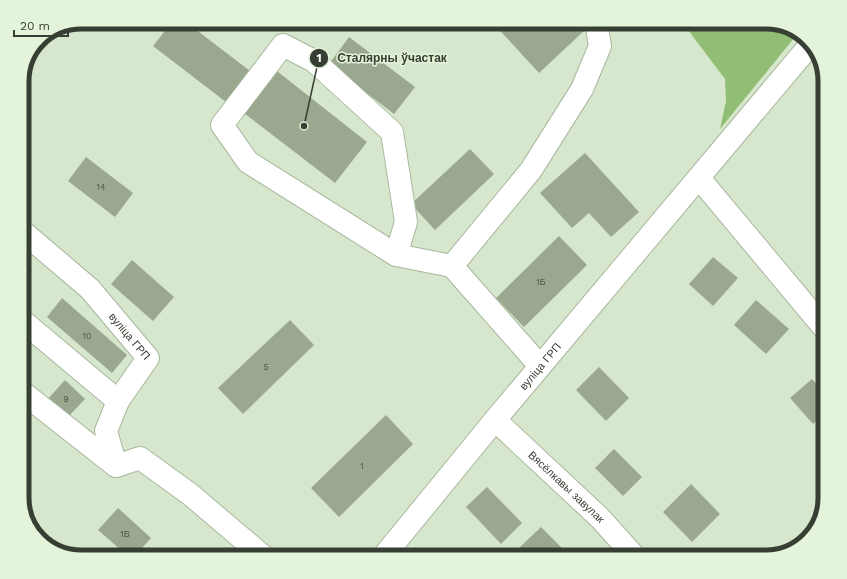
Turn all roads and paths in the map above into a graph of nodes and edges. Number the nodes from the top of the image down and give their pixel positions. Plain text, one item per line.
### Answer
1 (597, 29) edge
2 (807, 49) edge
3 (699, 178) junction
4 (29, 237) edge
5 (396, 255) junction
6 (452, 266) junction
7 (818, 321) edge
8 (29, 329) edge
9 (540, 366) junction
10 (29, 398) edge
11 (118, 401) junction
12 (495, 420) junction
13 (116, 466) junction
14 (256, 550) edge
15 (393, 550) edge
16 (629, 550) edge

1 - 6 street
2 - 3 street, вуліца ГРП
3 - 7 street
3 - 9 street, вуліца ГРП
4 - 11 street, вуліца ГРП
5 - 5 street
5 - 6 street
6 - 9 street
8 - 11 street
9 - 12 street, вуліца ГРП
10 - 13 street
11 - 13 street, вуліца ГРП
12 - 15 street, вуліца ГРП
12 - 16 street, Вясёлкавы завулак
13 - 14 street

